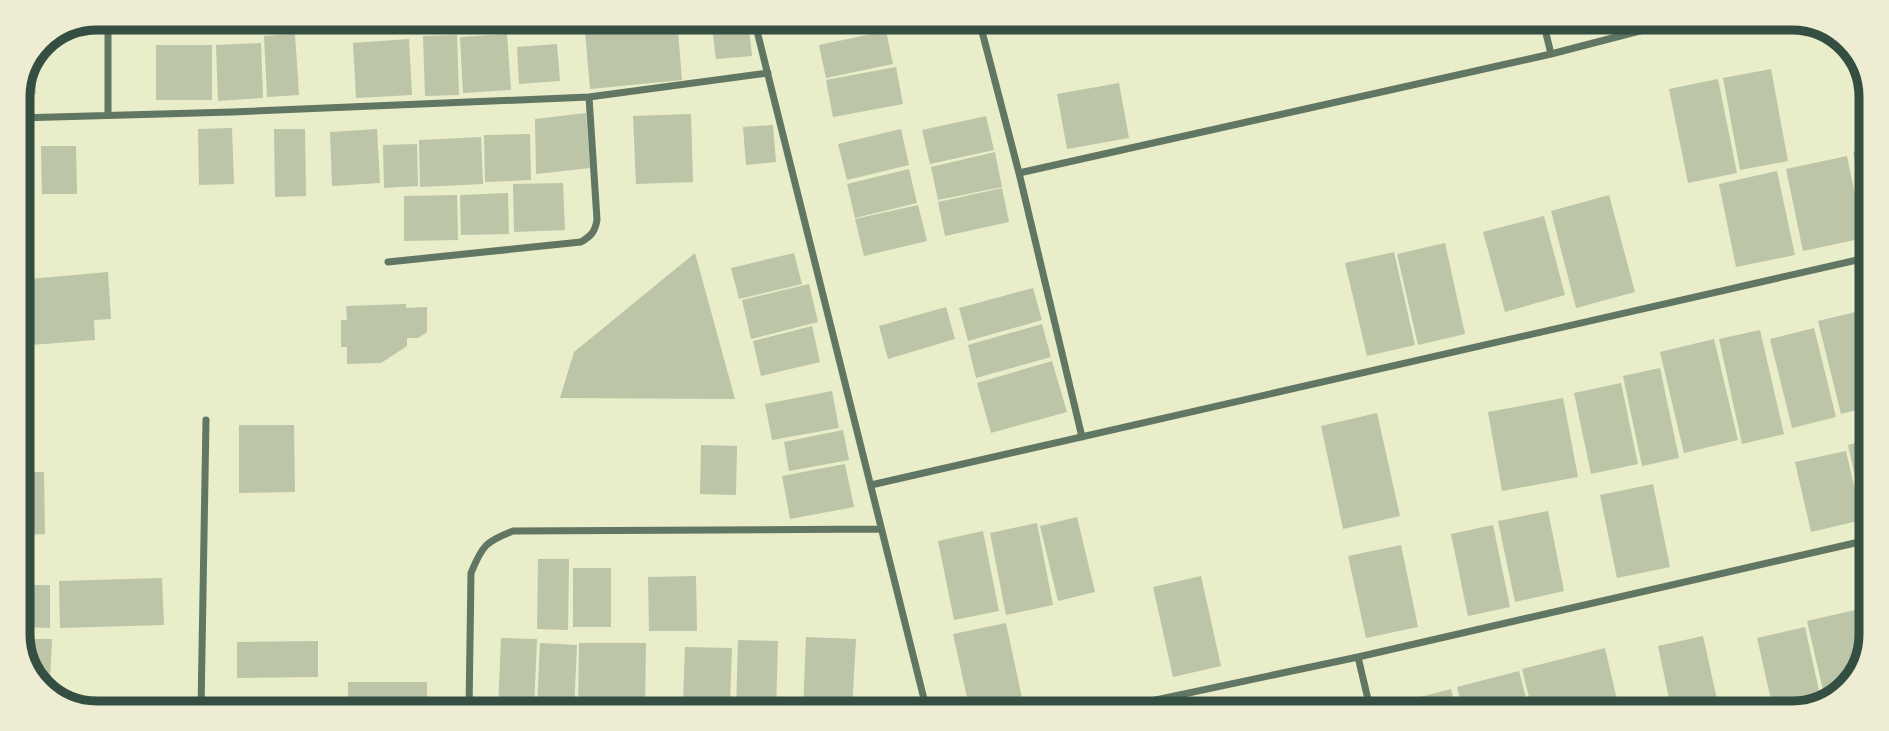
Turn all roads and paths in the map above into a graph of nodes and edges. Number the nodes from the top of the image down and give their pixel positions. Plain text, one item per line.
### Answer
1 (108, 30) edge
2 (757, 30) edge
3 (982, 30) edge
4 (1545, 30) edge
5 (1646, 30) edge
6 (1551, 54) junction
7 (768, 73) junction
8 (589, 97) junction
9 (108, 114) junction
10 (30, 117) edge
11 (1019, 173) junction
12 (1859, 260) edge
13 (388, 262) dead end
14 (206, 420) dead end
15 (1082, 437) junction
16 (871, 485) junction
17 (881, 529) junction
18 (1859, 542) edge
19 (1358, 657) junction
20 (201, 701) edge
21 (469, 701) edge
22 (924, 701) edge
23 (1151, 701) edge
24 (1368, 701) edge

1 - 9 street
2 - 7 street
3 - 11 street
4 - 6 street
5 - 6 street
6 - 11 street
7 - 8 street
7 - 16 street
8 - 9 street
8 - 13 street
9 - 10 street
11 - 15 street
12 - 15 street
14 - 20 street
15 - 16 street
16 - 17 street
17 - 21 street
17 - 22 street
18 - 19 street
19 - 23 street
19 - 24 street

